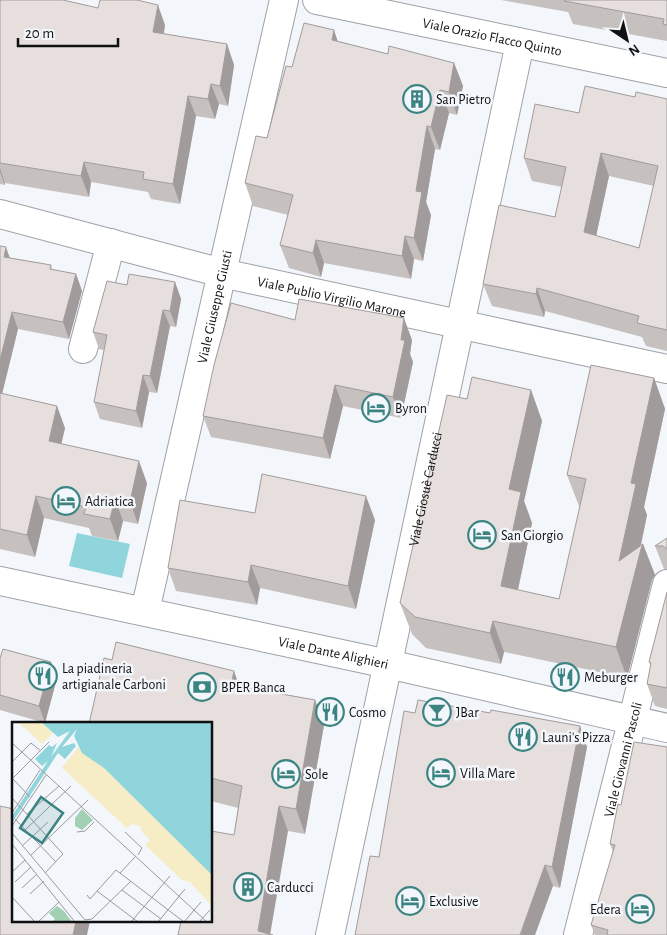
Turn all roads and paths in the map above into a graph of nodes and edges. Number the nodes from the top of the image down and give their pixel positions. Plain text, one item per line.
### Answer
1 (284, 0) edge
2 (317, 0) edge
3 (520, 42) junction
4 (667, 73) edge
5 (0, 214) edge
6 (111, 243) junction
7 (222, 273) junction
8 (460, 324) junction
9 (83, 349) dead end
10 (667, 369) edge
11 (0, 581) edge
12 (667, 584) edge
13 (145, 611) junction
14 (388, 664) junction
15 (634, 720) junction
16 (667, 728) edge
17 (330, 935) edge
18 (578, 935) edge

1 - 7 street, Viale Giuseppe Giusti
2 - 3 street, Viale Orazio Flacco Quinto
3 - 4 street, Viale Orazio Flacco Quinto
3 - 8 street, Viale Giosuè Carducci
5 - 6 street, Viale Publio Virgilio Marone
6 - 7 street, Viale Publio Virgilio Marone
6 - 9 street
7 - 8 street, Viale Publio Virgilio Marone
7 - 13 street, Viale Giuseppe Giusti
8 - 10 street, Viale Publio Virgilio Marone
8 - 14 street, Viale Giosuè Carducci
11 - 13 street, Viale Dante Alighieri
12 - 15 street, Viale Giovanni Pascoli
13 - 14 street, Viale Dante Alighieri
14 - 15 street, Viale Dante Alighieri
14 - 17 street, Viale Giosuè Carducci
15 - 16 street, Viale Dante Alighieri
15 - 18 street, Viale Giovanni Pascoli

